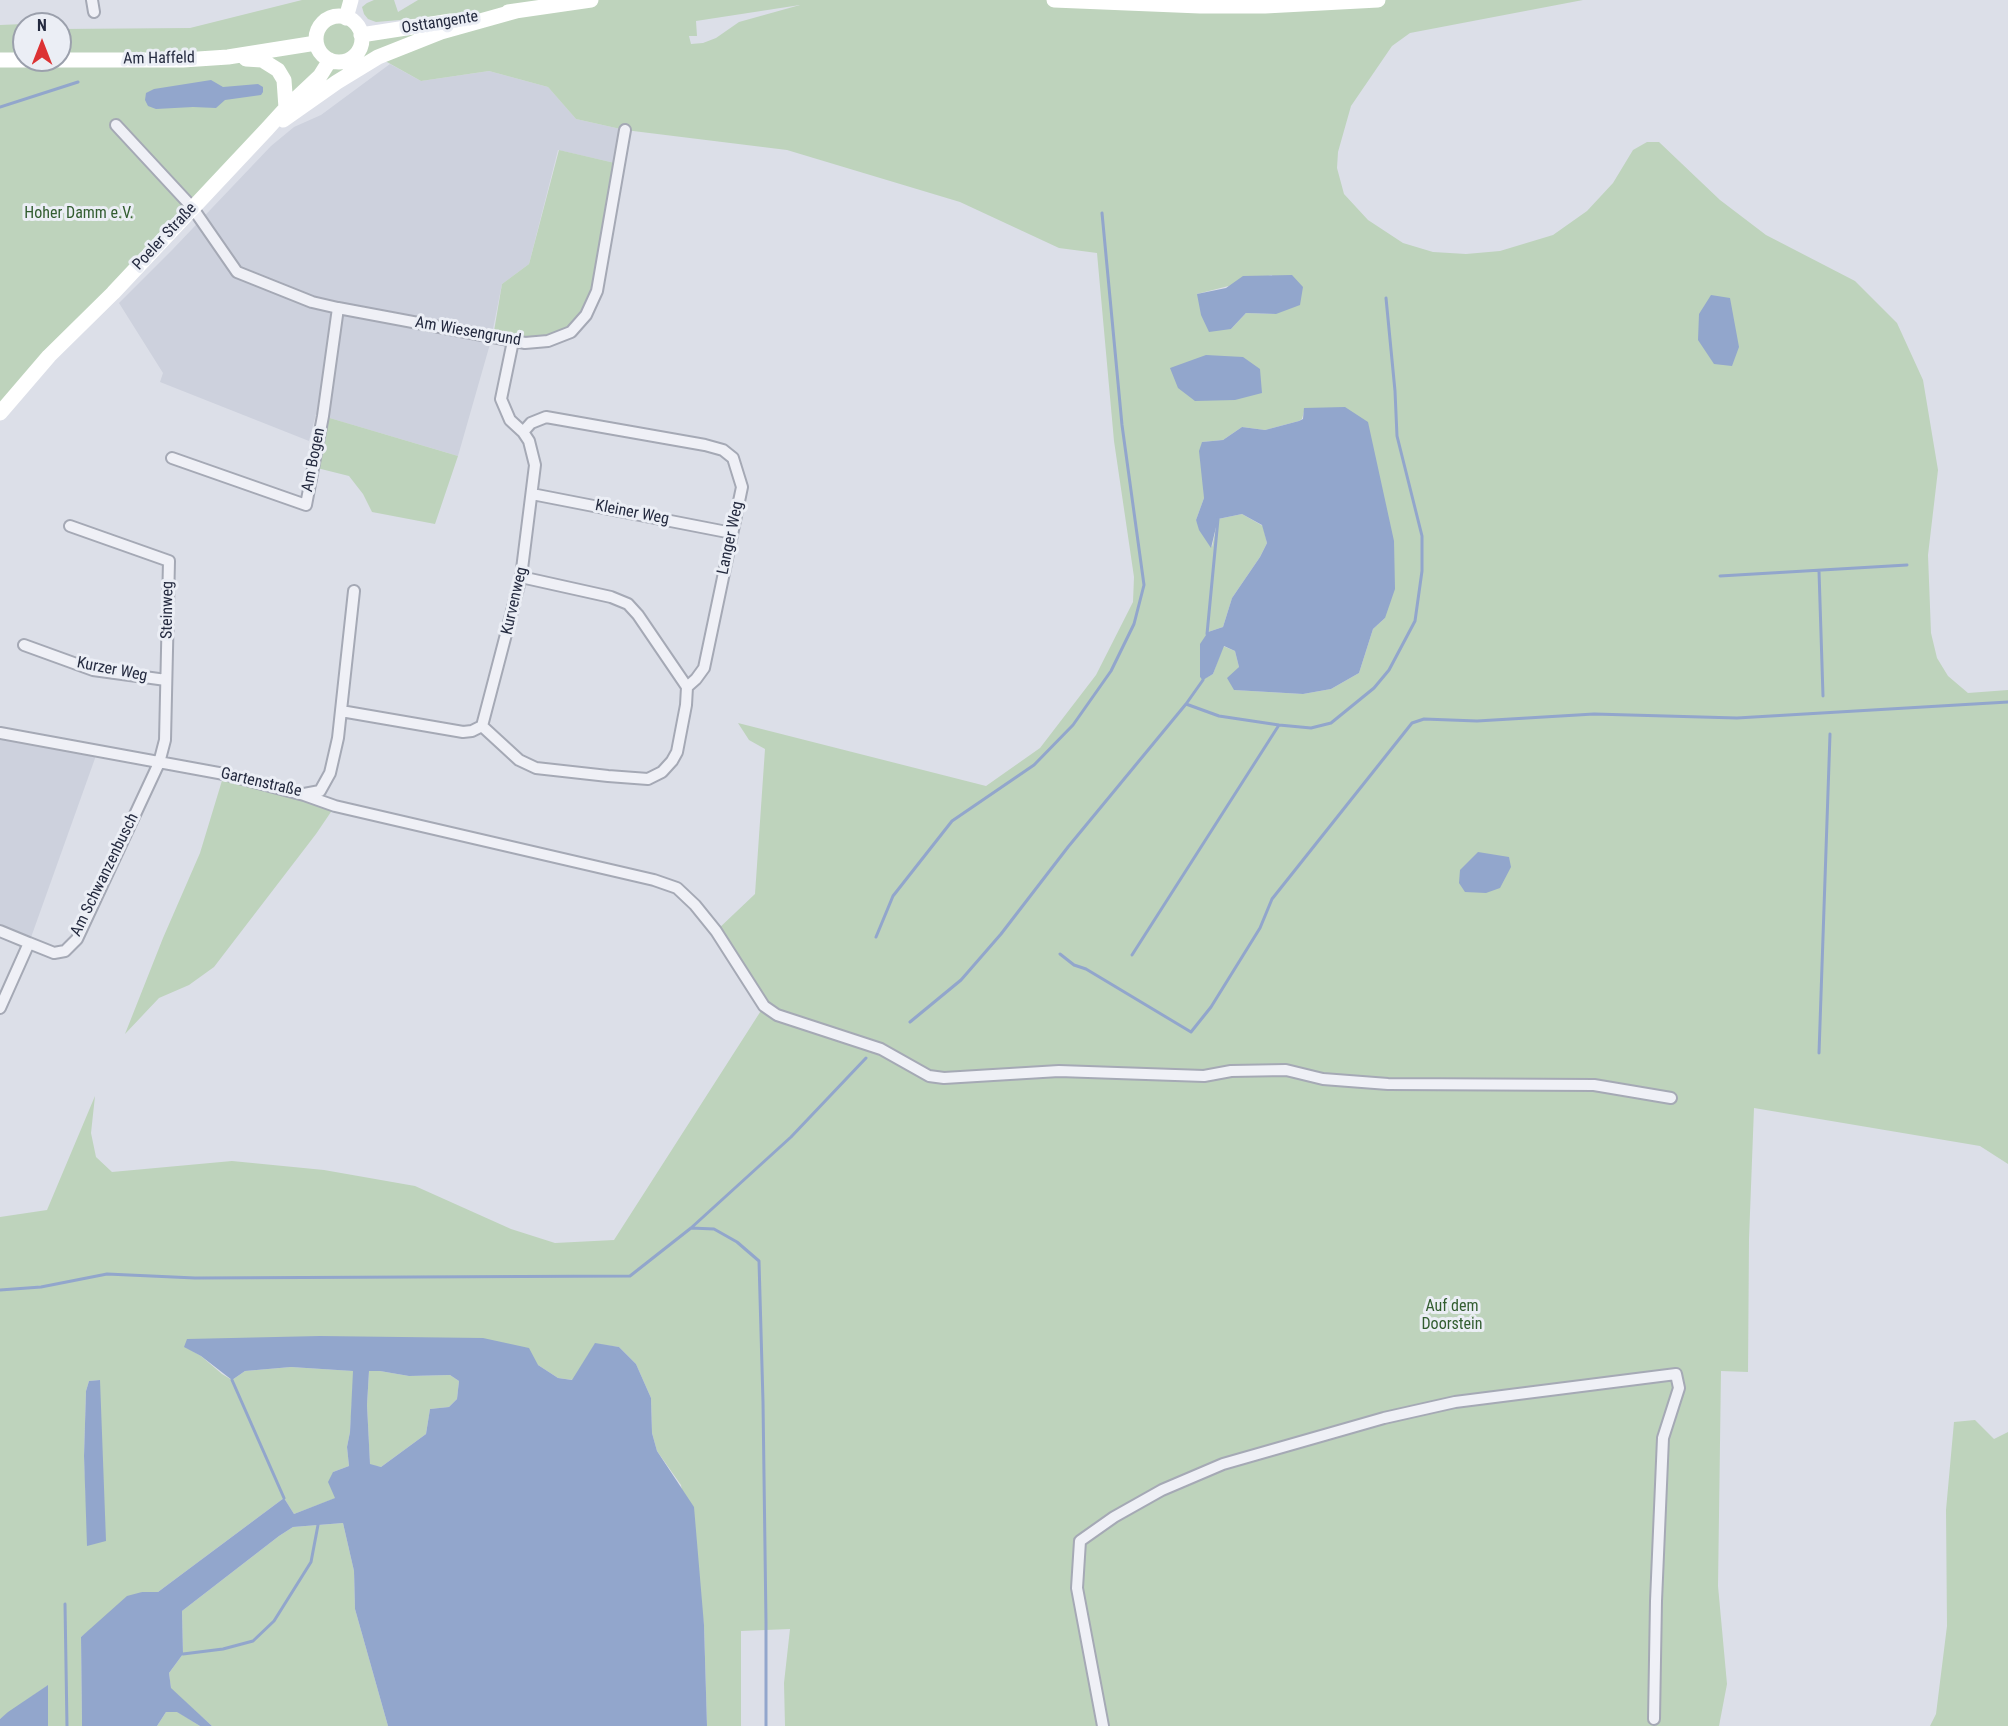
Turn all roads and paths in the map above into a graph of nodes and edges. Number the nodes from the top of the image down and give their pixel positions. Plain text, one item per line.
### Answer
1 (92, 0) edge
2 (351, 0) edge
3 (591, 0) edge
4 (1054, 0) edge
5 (1378, 0) edge
6 (1113, 2) edge
7 (516, 11) junction
8 (94, 12) dead end
9 (346, 18) junction
10 (361, 35) junction
11 (316, 44) junction
12 (228, 57) junction
13 (0, 60) edge
14 (330, 60) junction
15 (285, 108) junction
16 (116, 125) dead end
17 (267, 129) junction
18 (625, 130) dead end
19 (192, 207) junction
20 (338, 308) junction
21 (513, 341) junction
22 (0, 413) edge
23 (523, 432) junction
24 (171, 458) dead end
25 (532, 494) junction
26 (70, 526) dead end
27 (732, 533) junction
28 (521, 577) junction
29 (354, 591) dead end
30 (24, 645) dead end
31 (166, 680) junction
32 (687, 687) junction
33 (341, 711) junction
34 (482, 726) junction
35 (0, 734) edge
36 (159, 763) junction
37 (304, 795) junction
38 (0, 931) edge
39 (29, 943) junction
40 (0, 1008) edge
41 (1671, 1098) dead end
42 (1654, 1719) dead end
43 (1103, 1726) edge

1 - 8 street
2 - 9 main road
3 - 7 main road, Osttangente
4 - 6 main road
5 - 6 main road
7 - 10 main road, Osttangente
7 - 17 main road
9 - 10 main road
9 - 11 main road
10 - 14 main road
11 - 12 main road, Am Haffeld
11 - 14 main road
12 - 13 main road, Am Haffeld
12 - 15 main road
14 - 15 main road, Poeler Straße
15 - 17 main road, Poeler Straße
16 - 19 street, Am Wiesengrund
17 - 19 main road, Poeler Straße
18 - 21 street, Am Wiesengrund
19 - 20 street, Am Wiesengrund
19 - 22 main road, Poeler Straße
20 - 21 street, Am Wiesengrund
20 - 24 street, Am Bogen
21 - 23 street, Kurvenweg
23 - 25 street, Kurvenweg
23 - 27 street, Langer Weg
25 - 27 street, Kleiner Weg
25 - 28 street, Kurvenweg
26 - 31 street, Steinweg
27 - 32 street, Langer Weg
28 - 32 street
28 - 34 street, Kurvenweg
29 - 33 street, Gartenstraße
30 - 31 street, Kurzer Weg
31 - 36 street, Steinweg
32 - 34 street
33 - 34 street
33 - 37 street, Gartenstraße
35 - 36 street, Gartenstraße
36 - 37 street, Gartenstraße
36 - 39 street, Am Schwanzenbusch
37 - 41 street
38 - 39 street, Am Schwanzenbusch
39 - 40 street
42 - 43 street

